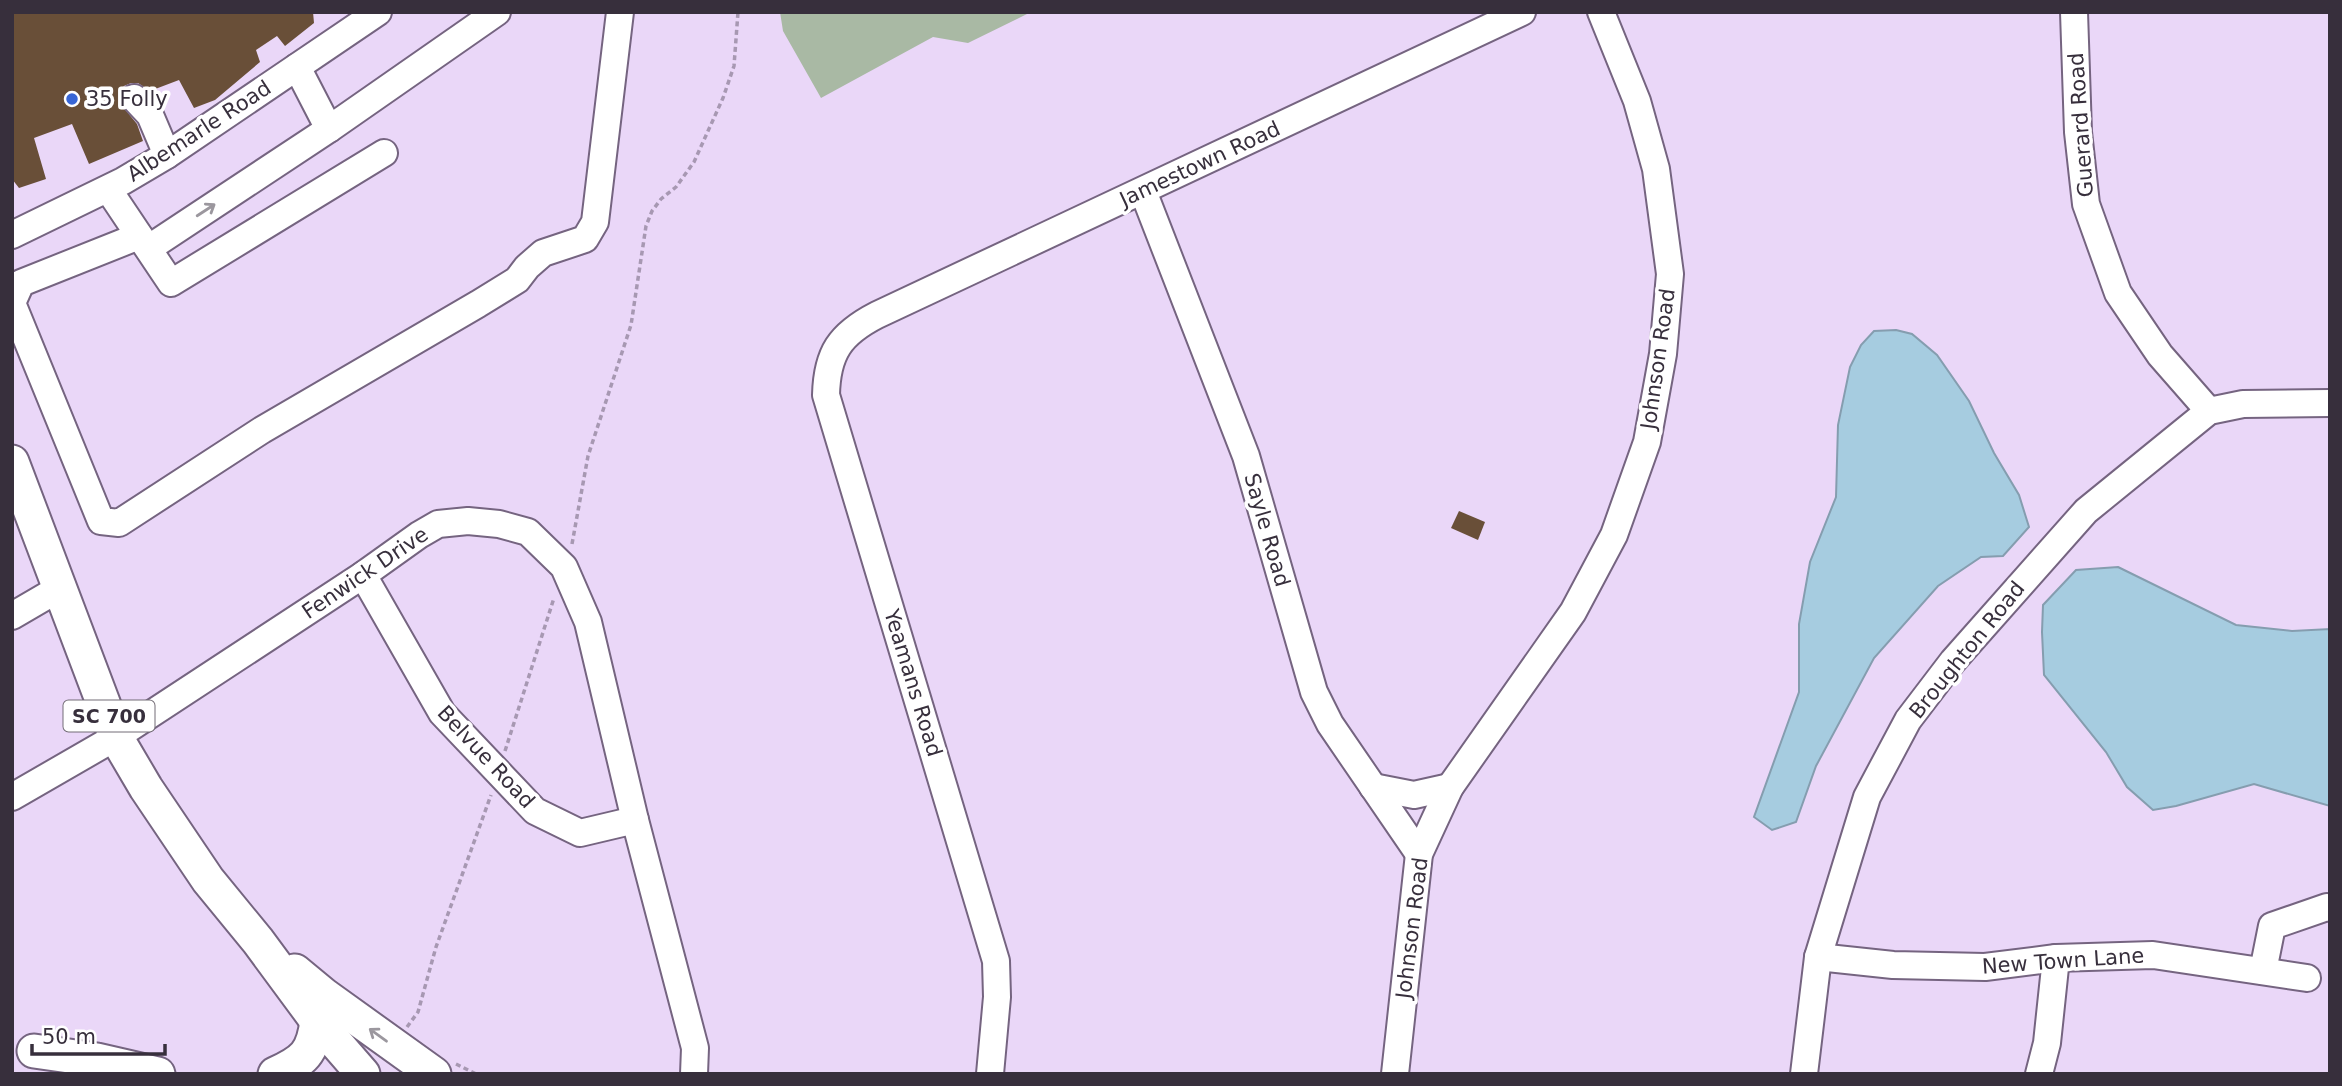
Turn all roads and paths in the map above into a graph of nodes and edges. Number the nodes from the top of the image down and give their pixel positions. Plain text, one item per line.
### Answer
1 (378, 12) edge
2 (498, 12) edge
3 (620, 12) edge
4 (738, 12) edge
5 (1522, 12) edge
6 (1601, 12) edge
7 (2074, 12) edge
8 (297, 67) junction
9 (145, 101) dead end
10 (329, 129) junction
11 (384, 153) dead end
12 (167, 155) junction
13 (108, 188) junction
14 (1143, 191) junction
15 (48, 218) junction
16 (12, 221) edge
17 (12, 235) edge
18 (144, 242) junction
19 (877, 315) joint
20 (2330, 403) edge
21 (2209, 411) junction
22 (12, 462) edge
23 (21, 513) edge
24 (564, 567) junction
25 (363, 575) junction
26 (60, 588) junction
27 (12, 616) edge
28 (116, 737) junction
29 (498, 773) junction
30 (1373, 787) junction
31 (1450, 787) junction
32 (12, 797) edge
33 (635, 820) junction
34 (1419, 855) junction
35 (2330, 908) edge
36 (258, 941) junction
37 (1818, 957) junction
38 (2056, 958) junction
39 (2263, 971) junction
40 (2307, 978) dead end
41 (317, 1021) junction
42 (404, 1033) dead end
43 (23, 1048) edge
44 (87, 1074) edge
45 (158, 1074) edge
46 (275, 1074) edge
47 (363, 1074) edge
48 (434, 1074) edge
49 (694, 1074) edge
50 (990, 1074) edge
51 (1395, 1074) edge
52 (1804, 1074) edge
53 (2039, 1074) edge

1 - 8 street, Albemarle Road
2 - 10 street
3 - 18 street
4 - 24 path
5 - 14 street, Jamestown Road
6 - 31 street, Johnson Road
7 - 21 street, Guerard Road
8 - 10 street
8 - 12 street, Albemarle Road
9 - 12 street
18 -> 10 street
11 - 18 street
12 - 13 street, Albemarle Road
13 - 15 street, Albemarle Road
13 - 18 street
14 - 19 street, Jamestown Road
14 - 30 street, Sayle Road
15 - 16 street
15 - 17 street, Albemarle Road
19 - 50 street, Yeamans Road
20 - 21 street, Broughton Road
21 - 37 street, Broughton Road
22 - 23 main road, SC 700
23 - 26 main road, SC 700
24 - 25 street, Fenwick Drive
24 - 29 path
24 - 33 street, Fenwick Drive
25 - 28 street, Fenwick Drive
25 - 29 street, Belvue Road
26 - 27 street
26 - 28 main road, SC 700
28 - 32 street, Fenwick Drive
28 - 36 main road, SC 700
29 - 33 street, Belvue Road
29 - 42 path
30 - 31 street
30 - 34 street, Sayle Road
31 - 34 street, Johnson Road
33 - 49 street, Fenwick Drive
34 - 51 street, Johnson Road
35 - 39 street
36 - 41 main road, SC 700
48 -> 36 main road, SC 700
37 - 38 street, New Town Lane
37 - 52 street, Broughton Road
38 - 39 street, New Town Lane
38 - 53 street
39 - 40 street, New Town Lane
41 - 46 main road
41 - 47 main road, SC 700
43 - 44 main road
43 - 45 main road

